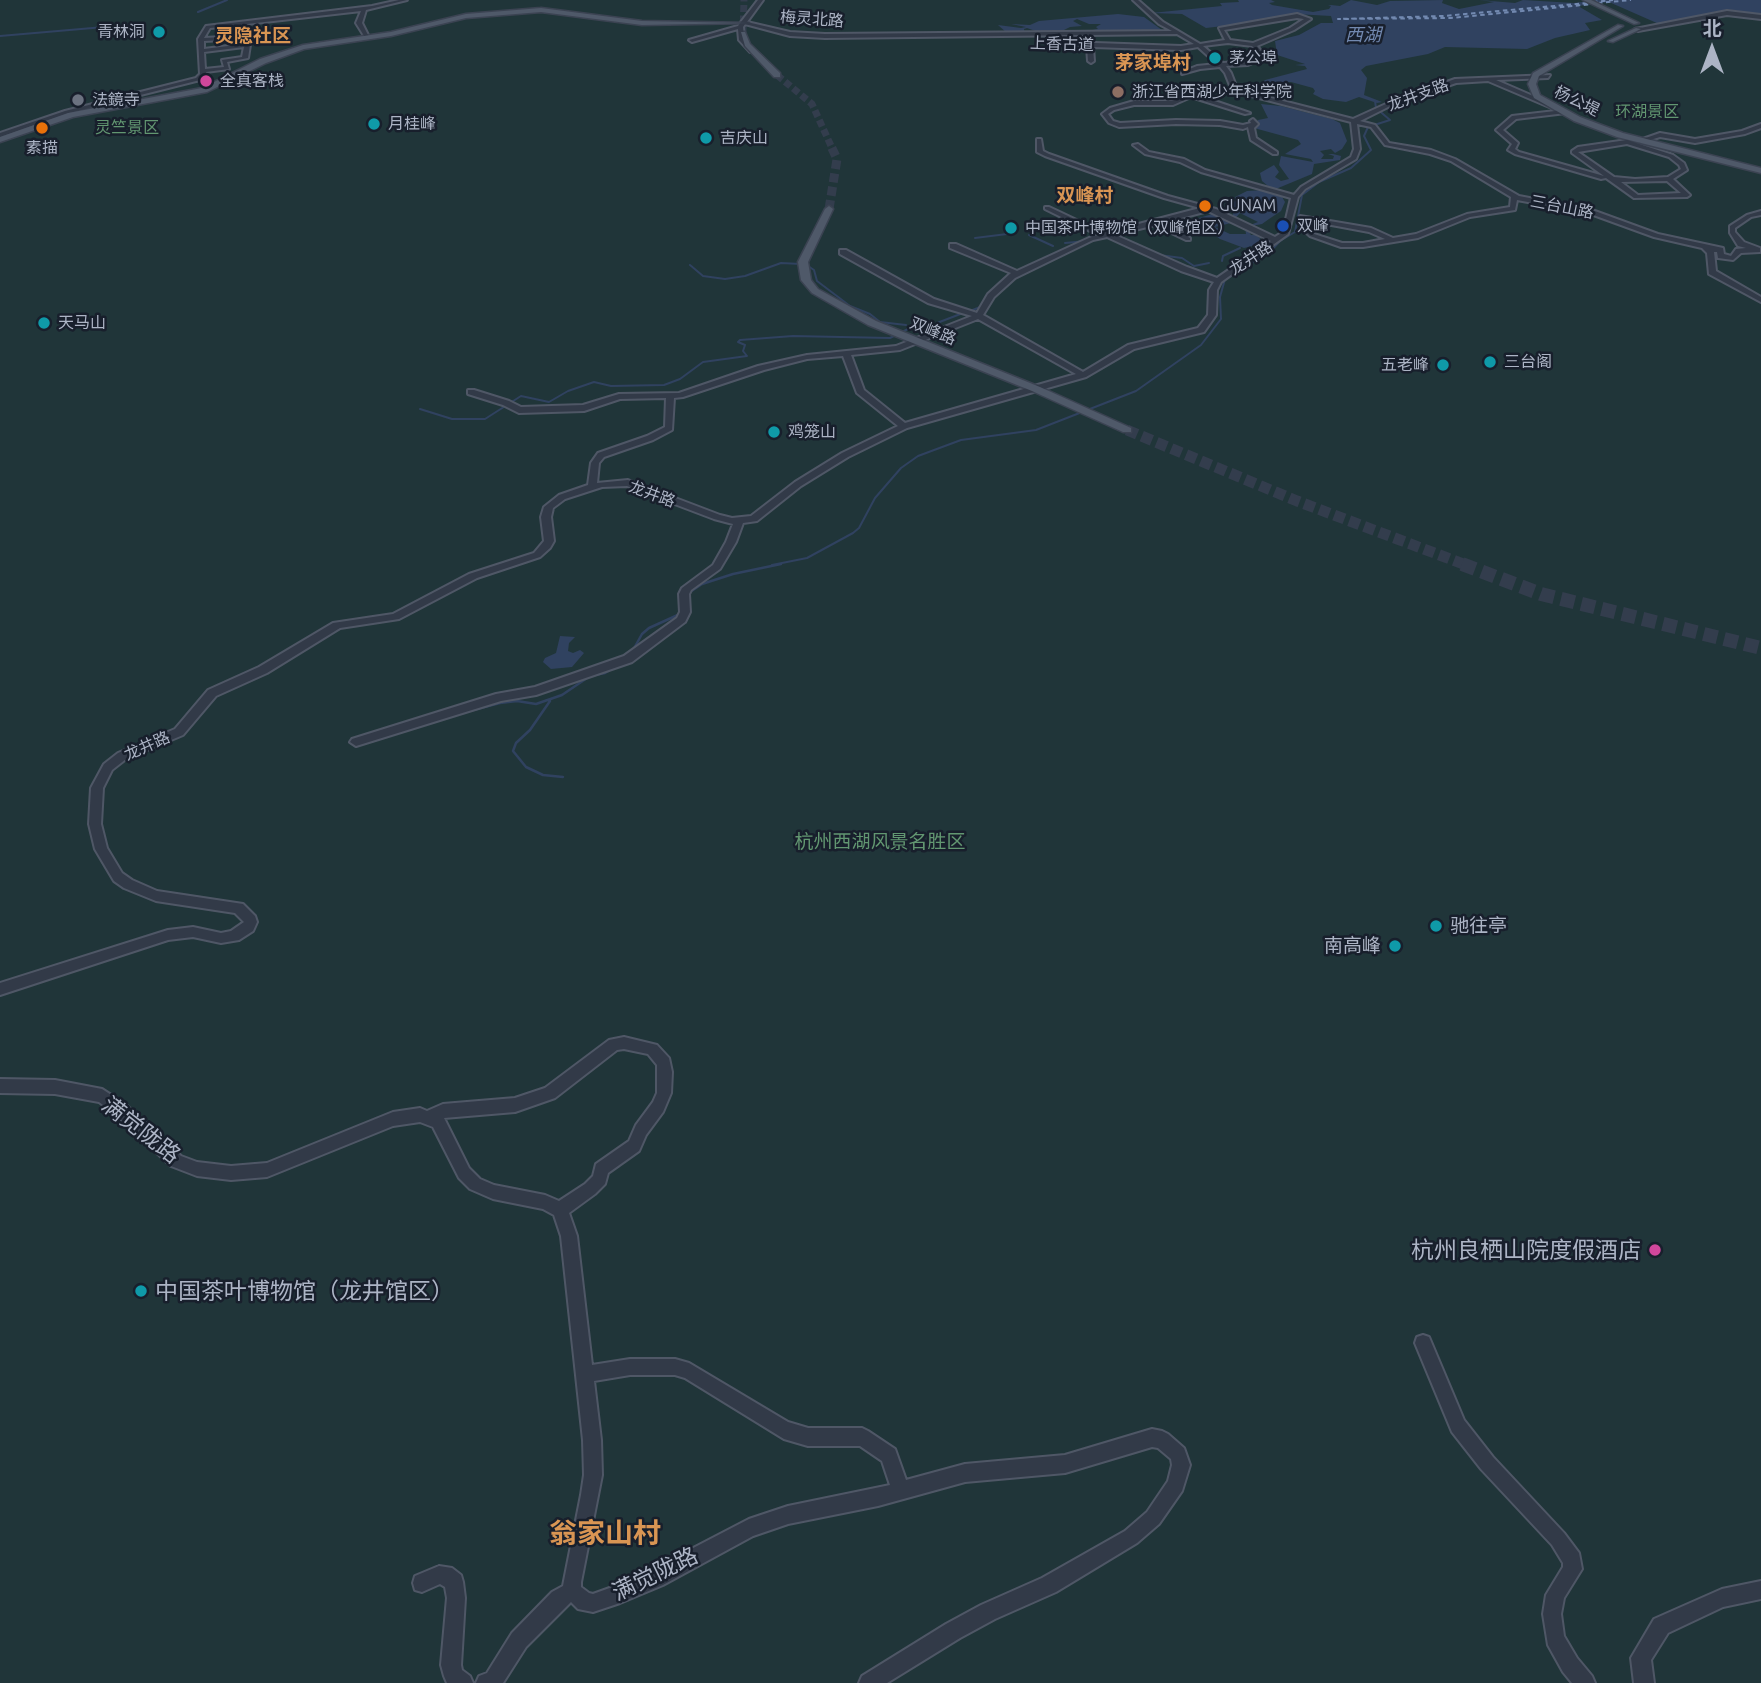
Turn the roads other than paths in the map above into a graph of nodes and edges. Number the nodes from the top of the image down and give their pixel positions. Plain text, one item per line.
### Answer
1 (405, 0) edge
2 (761, 0) edge
3 (1135, 0) edge
4 (355, 1) edge
5 (1589, 2) edge
6 (364, 9) junction
7 (1761, 17) edge
8 (244, 24) junction
9 (1619, 24) junction
10 (1637, 26) junction
11 (208, 27) joint
12 (743, 28) junction
13 (1177, 33) junction
14 (966, 36) junction
15 (246, 37) junction
16 (366, 37) junction
17 (201, 40) junction
18 (692, 40) dead end
19 (1228, 41) junction
20 (1036, 43) dead end
21 (1057, 43) dead end
22 (1090, 45) junction
23 (1254, 45) junction
24 (1201, 47) junction
25 (245, 50) junction
26 (210, 59) dead end
27 (1091, 61) dead end
28 (202, 62) junction
29 (224, 64) junction
30 (1221, 64) junction
31 (1184, 73) dead end
32 (777, 75) tunnel mouth
33 (1536, 75) junction
34 (1548, 76) junction
35 (1484, 78) junction
36 (1248, 95) junction
37 (1379, 109) joint
38 (1560, 109) junction
39 (1247, 113) junction
40 (1354, 121) junction
41 (1255, 124) junction
42 (1761, 126) edge
43 (0, 135) edge
44 (0, 140) edge
45 (1039, 140) dead end
46 (1642, 141) junction
47 (1136, 145) dead end
48 (1275, 153) dead end
49 (1761, 169) edge
50 (1670, 179) junction
51 (1614, 180) junction
52 (1296, 197) junction
53 (1514, 197) junction
54 (1047, 208) dead end
55 (829, 209) tunnel mouth
56 (1206, 209) junction
57 (1761, 213) edge
58 (1295, 216) junction
59 (1308, 218) junction
60 (1615, 219) junction
61 (1157, 223) junction
62 (1605, 223) dead end
63 (1108, 235) junction
64 (1188, 239) dead end
65 (1392, 240) junction
66 (1277, 241) junction
67 (953, 246) dead end
68 (1709, 249) junction
69 (843, 251) dead end
70 (1759, 251) edge
71 (1018, 274) junction
72 (1218, 281) junction
73 (1761, 300) edge
74 (976, 310) junction
75 (915, 341) junction
76 (846, 353) junction
77 (1083, 375) junction
78 (1036, 389) junction
79 (471, 392) dead end
80 (670, 396) junction
81 (904, 426) junction
82 (1126, 430) tunnel mouth
83 (592, 486) junction
84 (738, 521) junction
85 (356, 742) dead end
86 (0, 989) edge
87 (0, 1086) edge
88 (429, 1117) junction
89 (560, 1210) junction
90 (1423, 1343) dead end
91 (585, 1374) junction
92 (901, 1491) junction
93 (422, 1583) dead end
94 (1761, 1590) edge
95 (572, 1591) junction
96 (463, 1683) edge
97 (486, 1683) edge
98 (869, 1683) edge
99 (1585, 1683) edge
100 (1644, 1683) edge

1 - 6 street
2 - 12 street
3 - 13 street
4 - 6 street
5 - 9 main road
5 - 10 main road
6 - 8 street
6 - 16 street
7 - 10 street
8 - 11 street
8 - 15 street
9 - 10 main road
9 - 33 main road, 杨公堤
10 - 34 main road, 杨公堤
11 - 17 street
12 - 14 street, 梅灵北路
12 - 16 main road, 梅灵北路
12 - 18 street
12 - 32 main road
13 - 14 street, 梅灵北路
13 - 24 street
14 - 20 street, 上香古道
15 - 17 street
15 - 25 street
16 - 44 main road, 梅灵北路
17 - 28 street
19 - 23 street
19 - 23 street
19 - 24 street, 上香古道
21 - 22 street, 上香古道
22 - 24 street, 上香古道
22 - 27 street
23 - 30 street
24 - 30 street
25 - 28 street
25 - 29 street
26 - 28 street
28 - 29 street
28 - 29 street
28 - 43 street
30 - 31 street
30 - 36 street
33 - 34 street, 龙井支路
33 - 35 street, 龙井支路
33 - 38 main road, 杨公堤
34 - 38 main road, 杨公堤
35 - 37 street, 龙井支路
35 - 38 street
36 - 39 street
36 - 40 street
37 - 40 street, 龙井支路
38 - 46 main road, 杨公堤
38 - 51 street
39 - 41 street
39 - 41 street
40 - 52 street
40 - 53 street, 三台山路
41 - 48 street
42 - 46 street
45 - 56 street
46 - 49 main road, 杨公堤
46 - 50 street
46 - 51 street
47 - 52 street
50 - 51 street
50 - 51 street
52 - 58 street, 龙井路
53 - 60 street, 三台山路
53 - 65 street
54 - 63 street
55 - 75 main road, 双峰路
56 - 61 street
56 - 66 street
57 - 70 street
58 - 59 street
58 - 66 street, 龙井路
59 - 65 street
59 - 65 street
60 - 62 street
60 - 68 street, 三台山路
61 - 63 street
61 - 64 street
63 - 71 street
63 - 72 street
66 - 72 street, 龙井路
67 - 71 street
68 - 70 street
68 - 73 street
69 - 74 street
71 - 74 street
72 - 77 street, 龙井路
74 - 75 street
74 - 77 street
75 - 76 street
75 - 78 main road, 双峰路
76 - 80 street
76 - 81 street
77 - 78 street, 龙井路
78 - 81 street, 龙井路
78 - 82 main road, 双峰路
79 - 80 street
80 - 83 street
81 - 84 street, 龙井路
83 - 84 street, 龙井路
83 - 86 street, 龙井路
84 - 85 street
87 - 88 street, 满觉陇路
88 - 89 street
88 - 89 street, 满觉陇路
89 - 91 street
90 - 99 street
91 - 92 street
91 - 95 street
92 - 95 street, 满觉陇路
92 - 98 street, 满觉陇路
93 - 96 street
94 - 100 street
95 - 97 street

